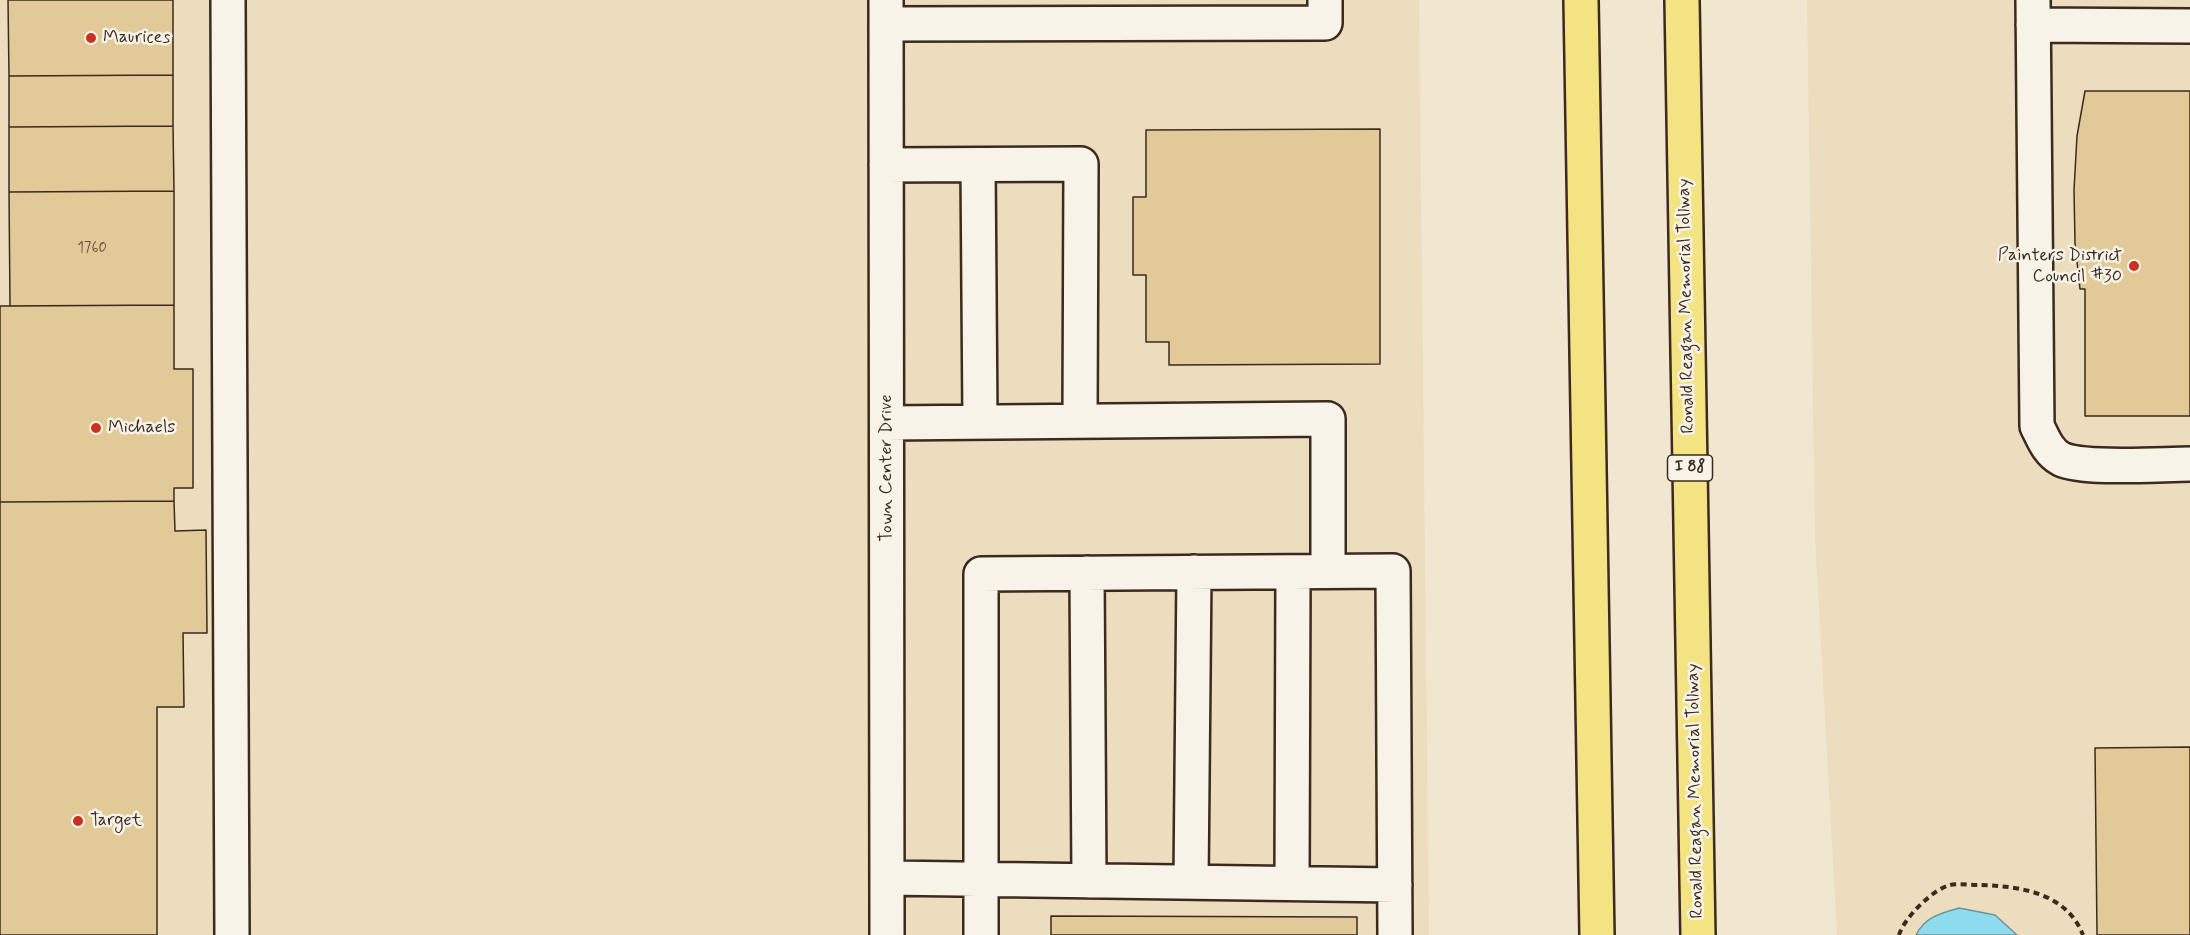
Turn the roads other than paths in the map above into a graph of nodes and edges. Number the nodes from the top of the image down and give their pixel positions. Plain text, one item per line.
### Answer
1 (228, 0) edge
2 (1325, 0) edge
3 (1581, 0) edge
4 (1682, 0) edge
5 (886, 12) edge
6 (984, 12) edge
7 (1084, 12) edge
8 (2033, 13) edge
9 (2190, 26) edge
10 (886, 165) junction
11 (978, 165) junction
12 (1080, 421) junction
13 (980, 422) junction
14 (887, 423) junction
15 (2190, 464) edge
16 (1328, 571) junction
17 (1194, 572) junction
18 (1293, 572) junction
19 (1087, 573) junction
20 (887, 878) junction
21 (981, 880) junction
22 (1089, 881) junction
23 (1191, 882) junction
24 (1292, 883) junction
25 (1395, 885) junction
26 (232, 935) edge
27 (887, 935) edge
28 (981, 935) edge
29 (1395, 935) edge
30 (1597, 935) edge
31 (1698, 935) edge

1 - 26 street
2 - 7 street
3 - 30 highway
4 - 31 highway, Ronald Reagan Memorial Tollway / I 88
5 - 6 street
5 - 10 street, Town Center Drive
6 - 7 street
8 - 9 street
8 - 15 street
10 - 11 street
10 - 14 street, Town Center Drive
11 - 12 street
11 - 13 street
12 - 13 street
12 - 16 street
13 - 14 street
14 - 20 street, Town Center Drive
16 - 18 street
16 - 25 street
17 - 18 street
17 - 19 street
17 - 23 street
18 - 24 street
19 - 21 street
19 - 22 street
20 - 21 street
20 - 27 street, Town Center Drive
21 - 22 street
21 - 28 street
22 - 23 street
23 - 24 street
24 - 25 street
25 - 29 street

